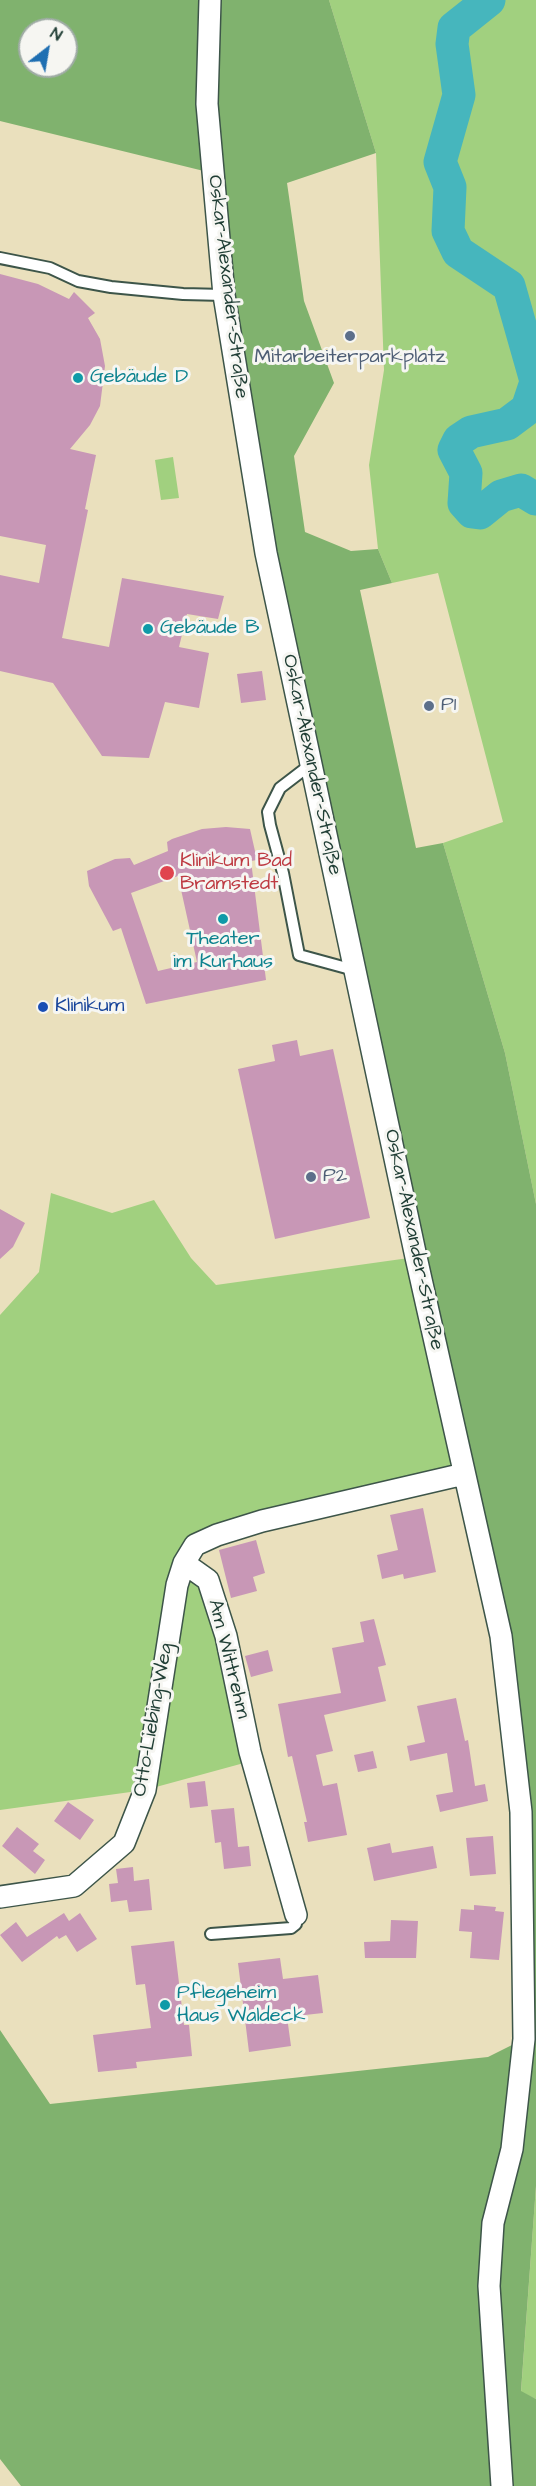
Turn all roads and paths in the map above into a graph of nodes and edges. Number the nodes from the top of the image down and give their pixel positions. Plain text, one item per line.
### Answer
1 (210, 0) edge
2 (0, 258) edge
3 (224, 295) junction
4 (310, 765) junction
5 (354, 970) junction
6 (464, 1474) junction
7 (184, 1563) junction
8 (0, 1897) edge
9 (296, 1915) joint
10 (211, 1934) dead end
11 (502, 2486) edge

1 - 3 street, Oskar-Alexander-Straße
2 - 3 lane
3 - 4 street, Oskar-Alexander-Straße
4 - 5 street, Oskar-Alexander-Straße
4 - 5 lane
5 - 6 street, Oskar-Alexander-Straße
6 - 7 street
6 - 11 street, Oskar-Alexander-Straße
7 - 8 street, Otto-Liebing-Weg
7 - 9 street, Am Wittrehm
9 - 10 lane

